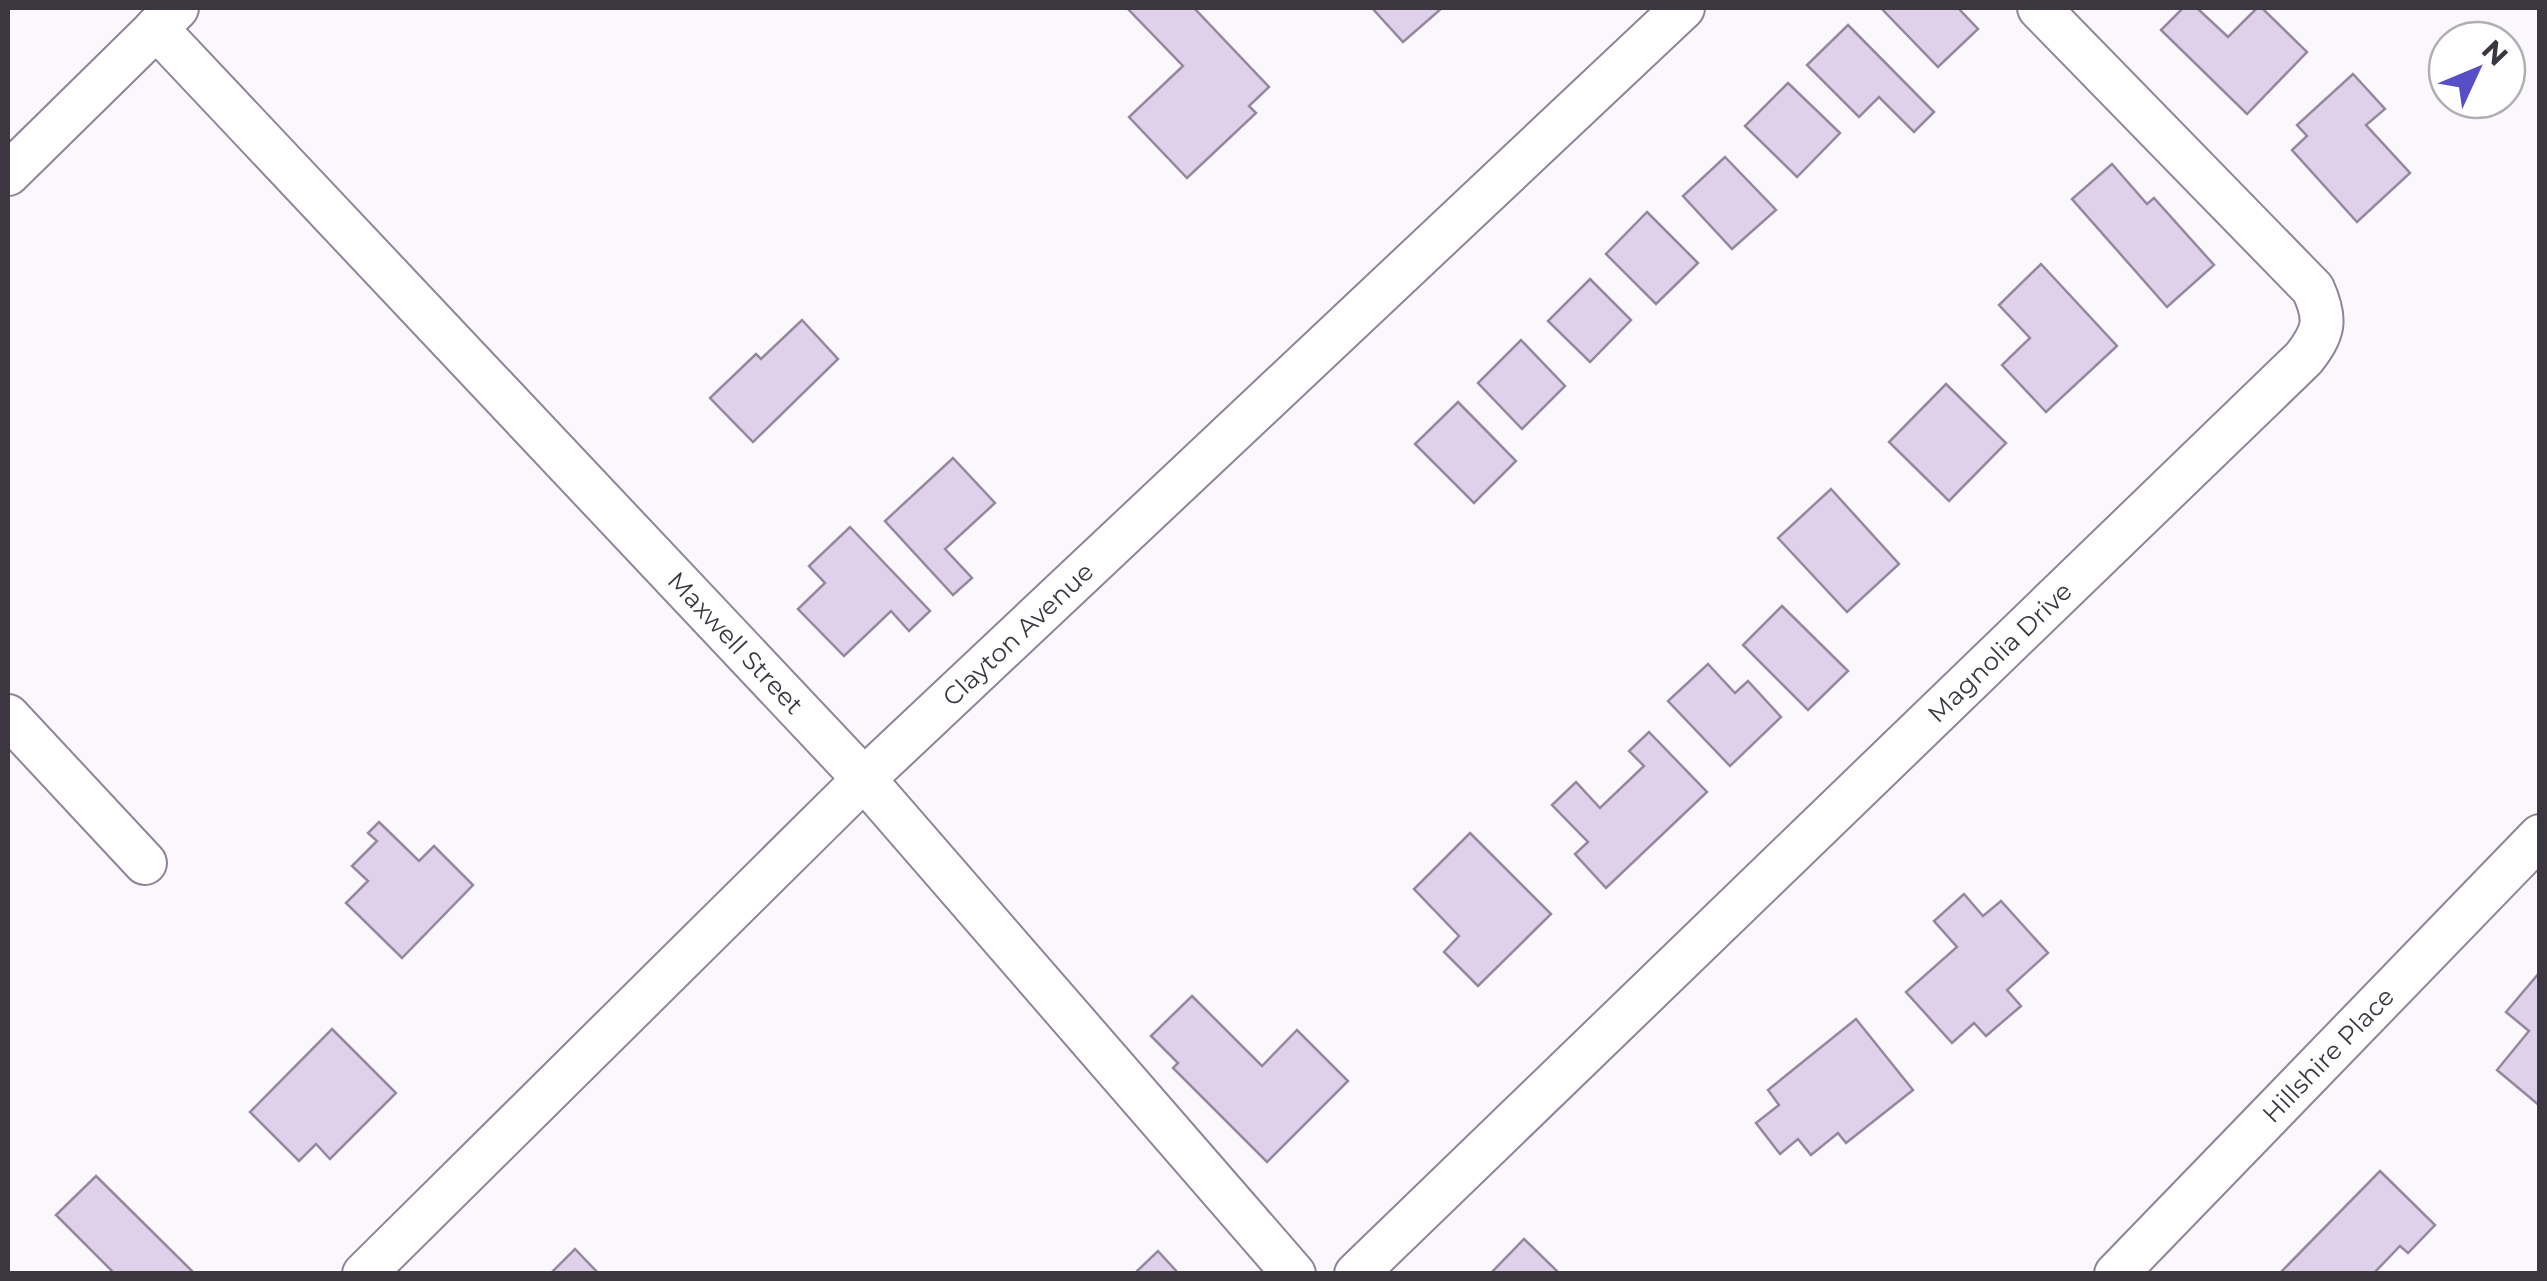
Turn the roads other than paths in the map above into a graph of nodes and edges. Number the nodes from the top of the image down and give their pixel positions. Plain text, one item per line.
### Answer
1 (1683, 8) edge
2 (2039, 8) edge
3 (167, 18) edge
4 (8, 174) edge
5 (8, 716) edge
6 (864, 779) junction
7 (2539, 836) edge
8 (145, 864) dead end
9 (364, 1274) edge
10 (1294, 1274) edge
11 (1356, 1274) edge
12 (2116, 1274) edge

1 - 6 street, Clayton Avenue
2 - 11 street, Magnolia Drive
3 - 4 street
3 - 6 street, Maxwell Street
5 - 8 street
6 - 9 street, Clayton Avenue
6 - 10 street, Maxwell Street
7 - 12 street, Hillshire Place

